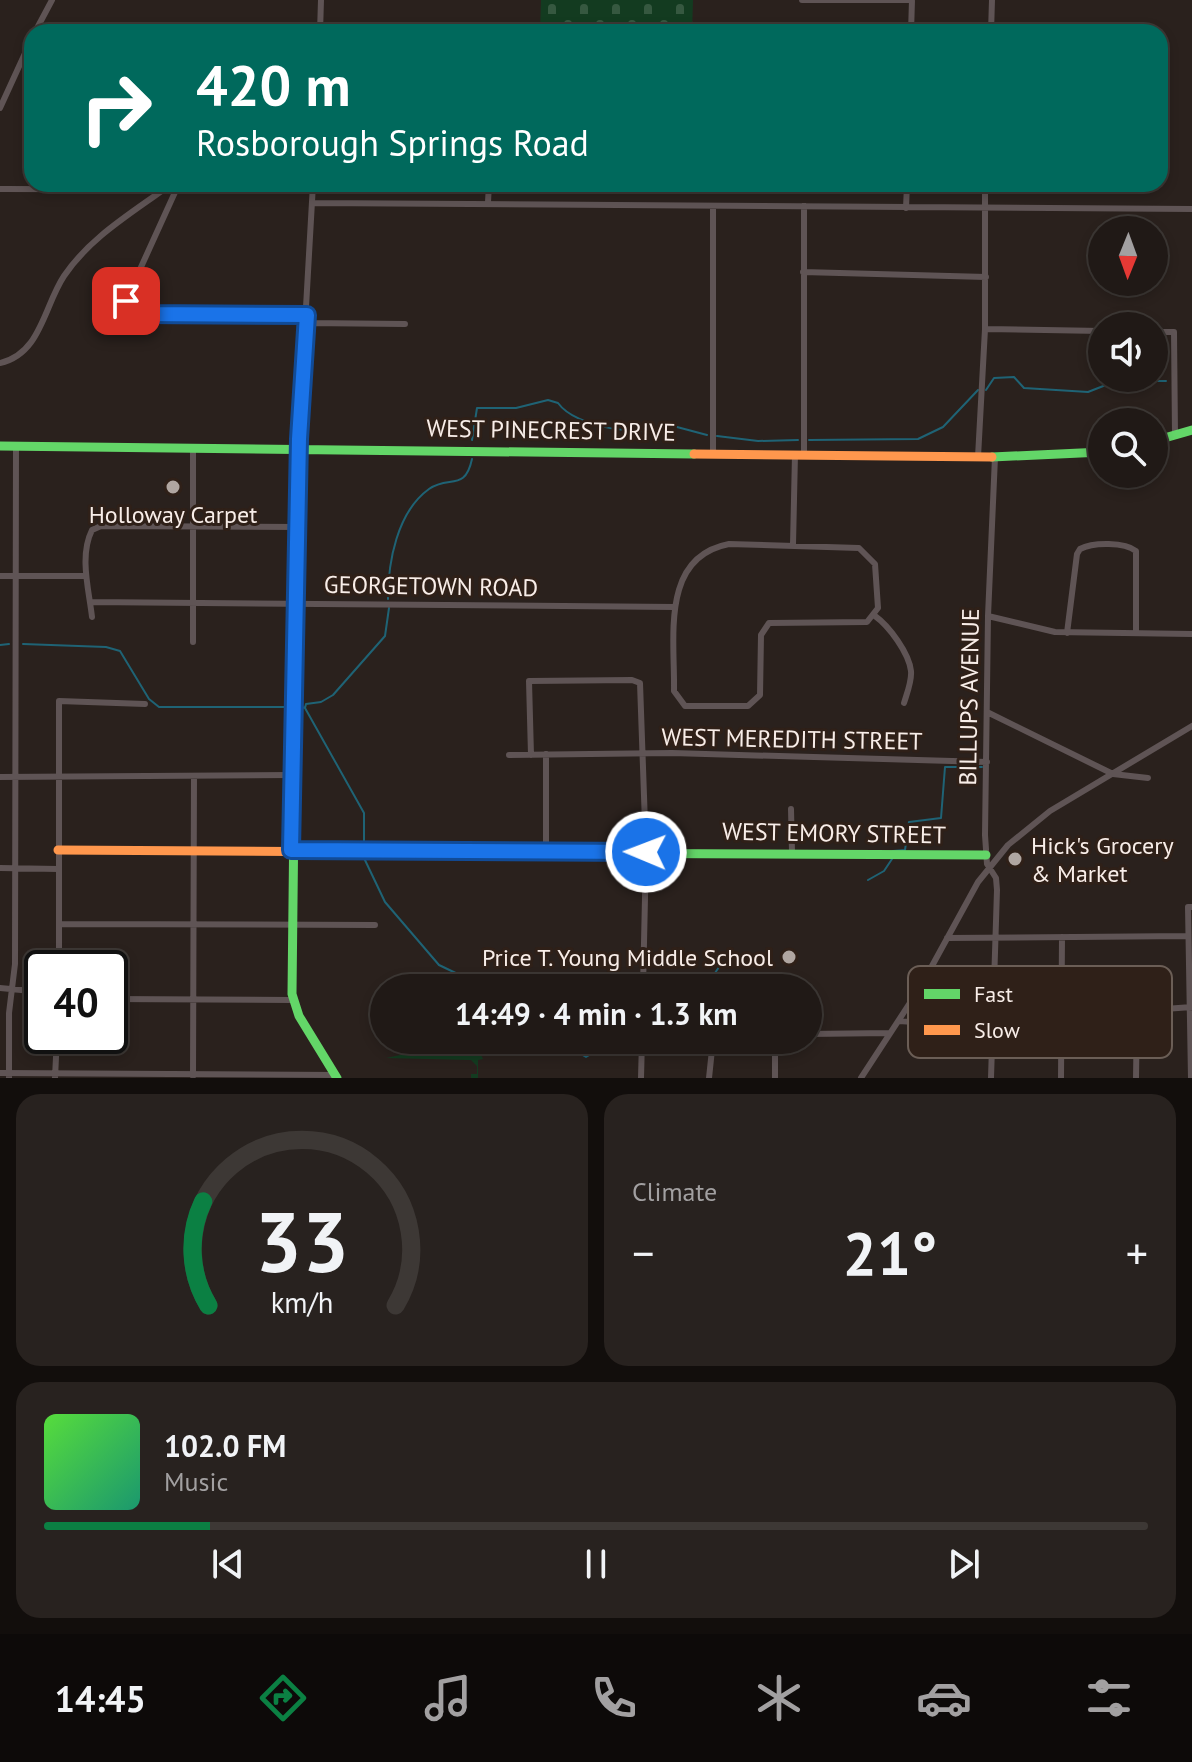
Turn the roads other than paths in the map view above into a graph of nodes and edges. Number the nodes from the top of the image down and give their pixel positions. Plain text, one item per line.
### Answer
1 (52, 0) edge
2 (321, 0) edge
3 (802, 0) edge
4 (912, 0) edge
5 (992, 0) edge
6 (39, 24) edge
7 (320, 24) edge
8 (911, 24) edge
9 (991, 24) edge
10 (24, 56) edge
11 (0, 108) edge
12 (0, 189) edge
13 (24, 189) edge
14 (160, 192) edge
15 (175, 192) edge
16 (313, 192) edge
17 (489, 192) edge
18 (907, 192) edge
19 (985, 192) edge
20 (488, 202) junction
21 (312, 203) junction
22 (804, 206) junction
23 (713, 207) junction
24 (906, 208) junction
25 (984, 209) junction
26 (1192, 209) edge
27 (803, 272) junction
28 (986, 277) junction
29 (307, 319) junction
30 (405, 324) dead end
31 (985, 329) junction
32 (1088, 331) edge
33 (1168, 332) edge
34 (0, 363) edge
35 (1192, 430) edge
36 (1175, 435) junction
37 (1168, 437) edge
38 (0, 446) edge
39 (16, 446) junction
40 (193, 447) junction
41 (298, 448) junction
42 (713, 452) junction
43 (1088, 453) edge
44 (799, 454) junction
45 (978, 457) junction
46 (995, 457) junction
47 (191, 526) junction
48 (297, 527) junction
49 (793, 545) junction
50 (0, 576) edge
51 (16, 576) junction
52 (86, 576) junction
53 (193, 601) junction
54 (295, 601) junction
55 (90, 602) junction
56 (675, 607) junction
57 (875, 616) junction
58 (988, 616) junction
59 (92, 617) dead end
60 (1067, 633) junction
61 (1136, 633) junction
62 (1192, 634) edge
63 (193, 642) dead end
64 (904, 703) dead end
65 (145, 704) dead end
66 (987, 712) junction
67 (1192, 726) edge
68 (546, 754) junction
69 (644, 754) junction
70 (509, 755) dead end
71 (531, 755) junction
72 (987, 762) junction
73 (58, 774) junction
74 (1113, 774) junction
75 (292, 775) junction
76 (15, 776) junction
77 (194, 776) junction
78 (0, 777) edge
79 (1148, 778) dead end
80 (791, 809) dead end
81 (195, 849) junction
82 (58, 850) junction
83 (291, 850) junction
84 (546, 851) junction
85 (646, 852) junction
86 (792, 852) junction
87 (986, 855) junction
88 (988, 867) junction
89 (0, 868) edge
90 (15, 868) junction
91 (58, 869) junction
92 (1190, 907) edge
93 (60, 924) junction
94 (194, 925) junction
95 (291, 925) junction
96 (375, 925) dead end
97 (1188, 936) junction
98 (995, 937) junction
99 (1062, 937) junction
100 (947, 938) junction
101 (59, 950) edge
102 (931, 966) edge
103 (994, 966) edge
104 (1062, 966) edge
105 (643, 974) edge
106 (0, 988) edge
107 (12, 988) junction
108 (24, 990) edge
109 (128, 999) edge
110 (194, 999) junction
111 (292, 1000) junction
112 (908, 1005) edge
113 (1191, 1007) edge
114 (899, 1021) junction
115 (908, 1022) edge
116 (890, 1033) junction
117 (822, 1034) edge
118 (56, 1054) edge
119 (642, 1054) edge
120 (712, 1054) edge
121 (775, 1054) edge
122 (1061, 1058) edge
123 (1136, 1058) edge
124 (0, 1073) edge
125 (9, 1076) edge
126 (55, 1076) edge
127 (193, 1076) edge
128 (337, 1076) edge
129 (641, 1078) edge
130 (709, 1078) edge
131 (775, 1078) edge
132 (861, 1078) edge
133 (1061, 1078) edge
134 (1136, 1078) edge
135 (1191, 1078) edge

1 - 6 street
2 - 7 street
3 - 4 street
4 - 8 street
5 - 9 street
10 - 11 street
12 - 13 street
14 - 34 street
15 - 29 street
16 - 21 street
17 - 20 street
18 - 24 street
19 - 25 street
20 - 21 street
20 - 23 street
21 - 29 street
22 - 23 street
22 - 24 street
22 - 27 street
23 - 42 street
24 - 25 street
25 - 26 street
25 - 28 street
27 - 28 street
27 - 44 street
28 - 31 street
29 - 30 street
29 - 41 street
31 - 32 street
31 - 45 street
33 - 36 street
35 - 36 street
36 - 37 street
38 - 39 street, WEST PINECREST DRIVE
39 - 40 street, WEST PINECREST DRIVE
39 - 51 street
40 - 41 street, WEST PINECREST DRIVE
40 - 47 street
41 - 42 street, WEST PINECREST DRIVE
41 - 48 street
42 - 44 street, WEST PINECREST DRIVE
43 - 46 street, WEST PINECREST DRIVE
44 - 45 street, WEST PINECREST DRIVE
44 - 49 street
45 - 46 street, WEST PINECREST DRIVE
46 - 58 street, BILLUPS AVENUE
47 - 48 street
47 - 52 street
47 - 53 street
48 - 54 street
49 - 56 street
49 - 57 street
50 - 51 street
51 - 52 street
51 - 76 street
52 - 55 street
53 - 54 street, GEORGETOWN ROAD
53 - 55 street, GEORGETOWN ROAD
53 - 63 street
54 - 56 street, GEORGETOWN ROAD
54 - 75 street
55 - 59 street
56 - 57 street
57 - 64 street
58 - 60 street
58 - 66 street, BILLUPS AVENUE
60 - 61 street
60 - 61 street
61 - 62 street
65 - 73 street
66 - 72 street, BILLUPS AVENUE
66 - 74 street
67 - 74 street
68 - 69 street, WEST MEREDITH STREET
68 - 71 street, WEST MEREDITH STREET
68 - 84 street
69 - 71 street
69 - 72 street, WEST MEREDITH STREET
69 - 85 street
70 - 71 street, WEST MEREDITH STREET
72 - 87 street, BILLUPS AVENUE
73 - 76 street
73 - 77 street
73 - 82 street
74 - 79 street
74 - 88 street
75 - 77 street
75 - 83 street
76 - 78 street
76 - 90 street
77 - 81 street
80 - 86 street
81 - 82 street, WEST EMORY STREET
81 - 83 street, WEST EMORY STREET
81 - 94 street
82 - 91 street
83 - 84 street, WEST EMORY STREET
83 - 95 street
84 - 85 street, WEST EMORY STREET
85 - 86 street, WEST EMORY STREET
85 - 105 street
86 - 87 street, WEST EMORY STREET
87 - 88 street, BILLUPS AVENUE
88 - 98 street, BILLUPS AVENUE
88 - 100 street
89 - 90 street
90 - 91 street
90 - 107 street
91 - 93 street
92 - 97 street
93 - 94 street
93 - 101 street
94 - 95 street
94 - 110 street
95 - 96 street
95 - 111 street
97 - 99 street
97 - 113 street
98 - 99 street
98 - 100 street
98 - 103 street, BILLUPS AVENUE
99 - 104 street
100 - 102 street
106 - 107 street
107 - 108 street
107 - 125 street
109 - 110 street
110 - 111 street
110 - 127 street
111 - 128 street
112 - 114 street
113 - 135 street
114 - 115 street
114 - 116 street
116 - 117 street
116 - 132 street
118 - 126 street
119 - 129 street
120 - 130 street
121 - 131 street
122 - 133 street
123 - 134 street
124 - 125 street
125 - 126 street
126 - 127 street
127 - 128 street

